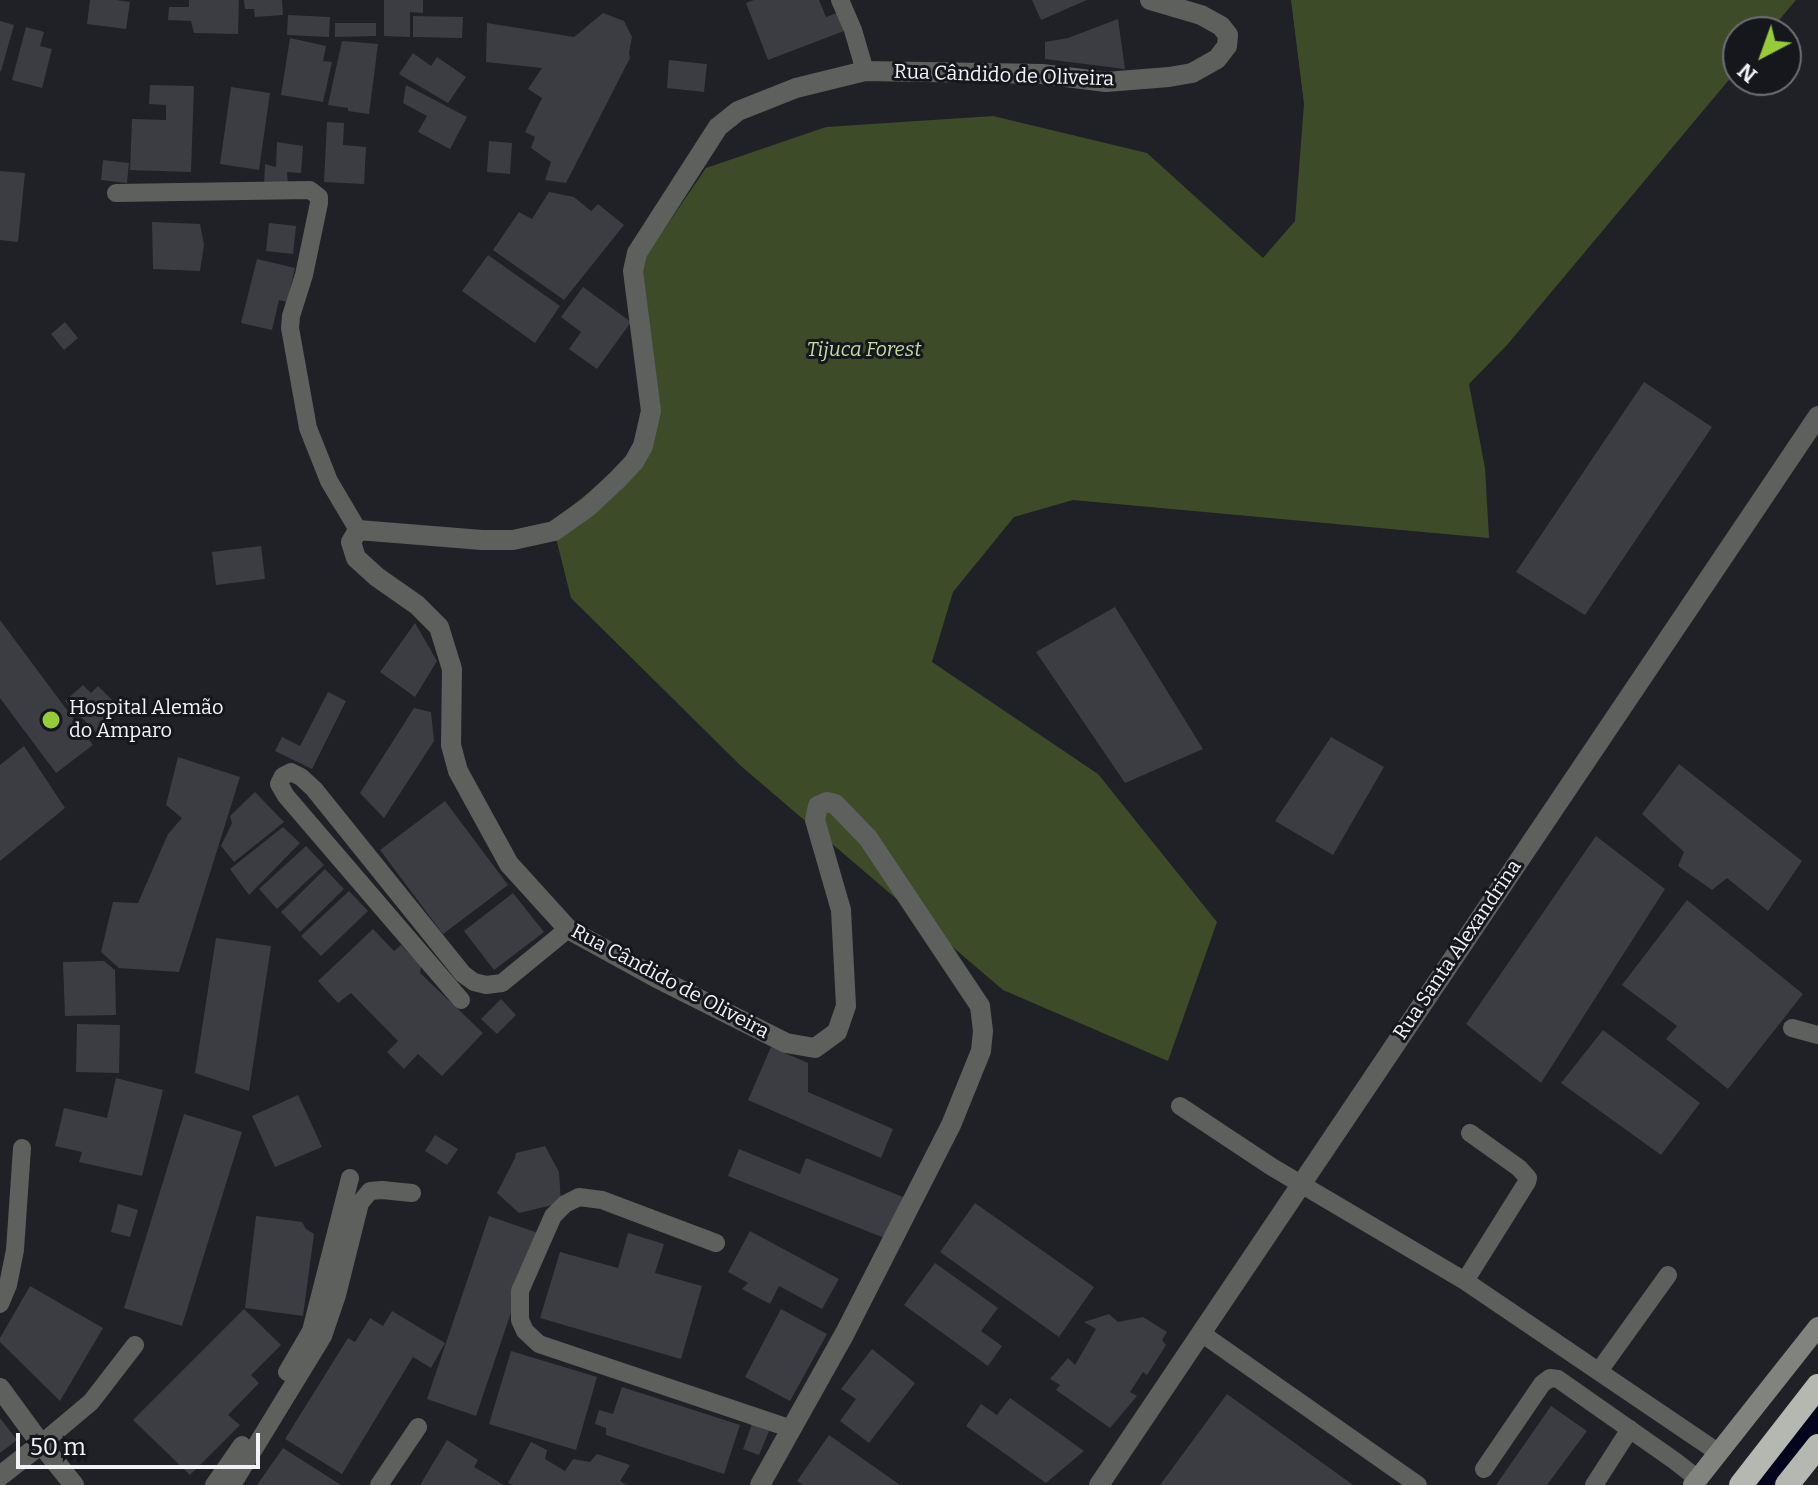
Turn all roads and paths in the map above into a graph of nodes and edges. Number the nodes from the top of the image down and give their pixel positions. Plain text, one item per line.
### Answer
1 (840, 0) edge
2 (1150, 0) edge
3 (865, 71) junction
4 (116, 193) dead end
5 (1818, 416) edge
6 (358, 530) junction
7 (568, 929) junction
8 (461, 1000) dead end
9 (1792, 1028) dead end
10 (1818, 1035) edge
11 (1180, 1106) dead end
12 (1470, 1133) dead end
13 (22, 1148) dead end
14 (350, 1178) dead end
15 (1301, 1183) junction
16 (412, 1193) dead end
17 (716, 1243) dead end
18 (1668, 1275) dead end
19 (1465, 1281) junction
20 (0, 1304) edge
21 (1818, 1327) edge
22 (1201, 1333) junction
23 (135, 1345) dead end
24 (1599, 1371) junction
25 (1818, 1386) edge
26 (0, 1388) edge
27 (418, 1427) dead end
28 (792, 1429) junction
29 (1630, 1429) junction
30 (41, 1444) junction
31 (1818, 1446) edge
32 (1719, 1453) junction
33 (1484, 1469) dead end
34 (0, 1476) edge
35 (1696, 1482) edge
36 (74, 1485) edge
37 (214, 1485) edge
38 (232, 1485) edge
39 (379, 1485) edge
40 (760, 1485) edge
41 (1099, 1485) edge
42 (1418, 1485) edge
43 (1594, 1485) edge
44 (1741, 1485) edge
45 (1787, 1485) edge

1 - 3 lane
2 - 3 street, Rua Cândido de Oliveira
3 - 6 street, Rua Cândido de Oliveira
4 - 6 lane
5 - 15 street, Rua Santa Alexandrina
6 - 7 street, Rua Cândido de Oliveira
7 - 8 lane
7 - 28 street, Rua Cândido de Oliveira
9 - 10 lane
11 - 15 lane
12 - 19 lane
13 - 20 lane
14 - 37 lane
15 - 19 lane
15 - 22 street, Rua Santa Alexandrina
16 - 38 lane
17 - 28 lane
18 - 24 lane
19 - 24 lane
21 - 32 main road
22 - 41 street, Rua Santa Alexandrina
22 - 42 lane
23 - 30 lane
24 - 32 lane
25 - 44 highway
26 - 30 street
27 - 39 lane
28 - 40 street, Rua Cândido de Oliveira
29 - 33 lane
29 - 35 lane
29 - 43 lane
30 - 34 street
30 - 36 street
31 - 45 highway
32 - 35 main road

